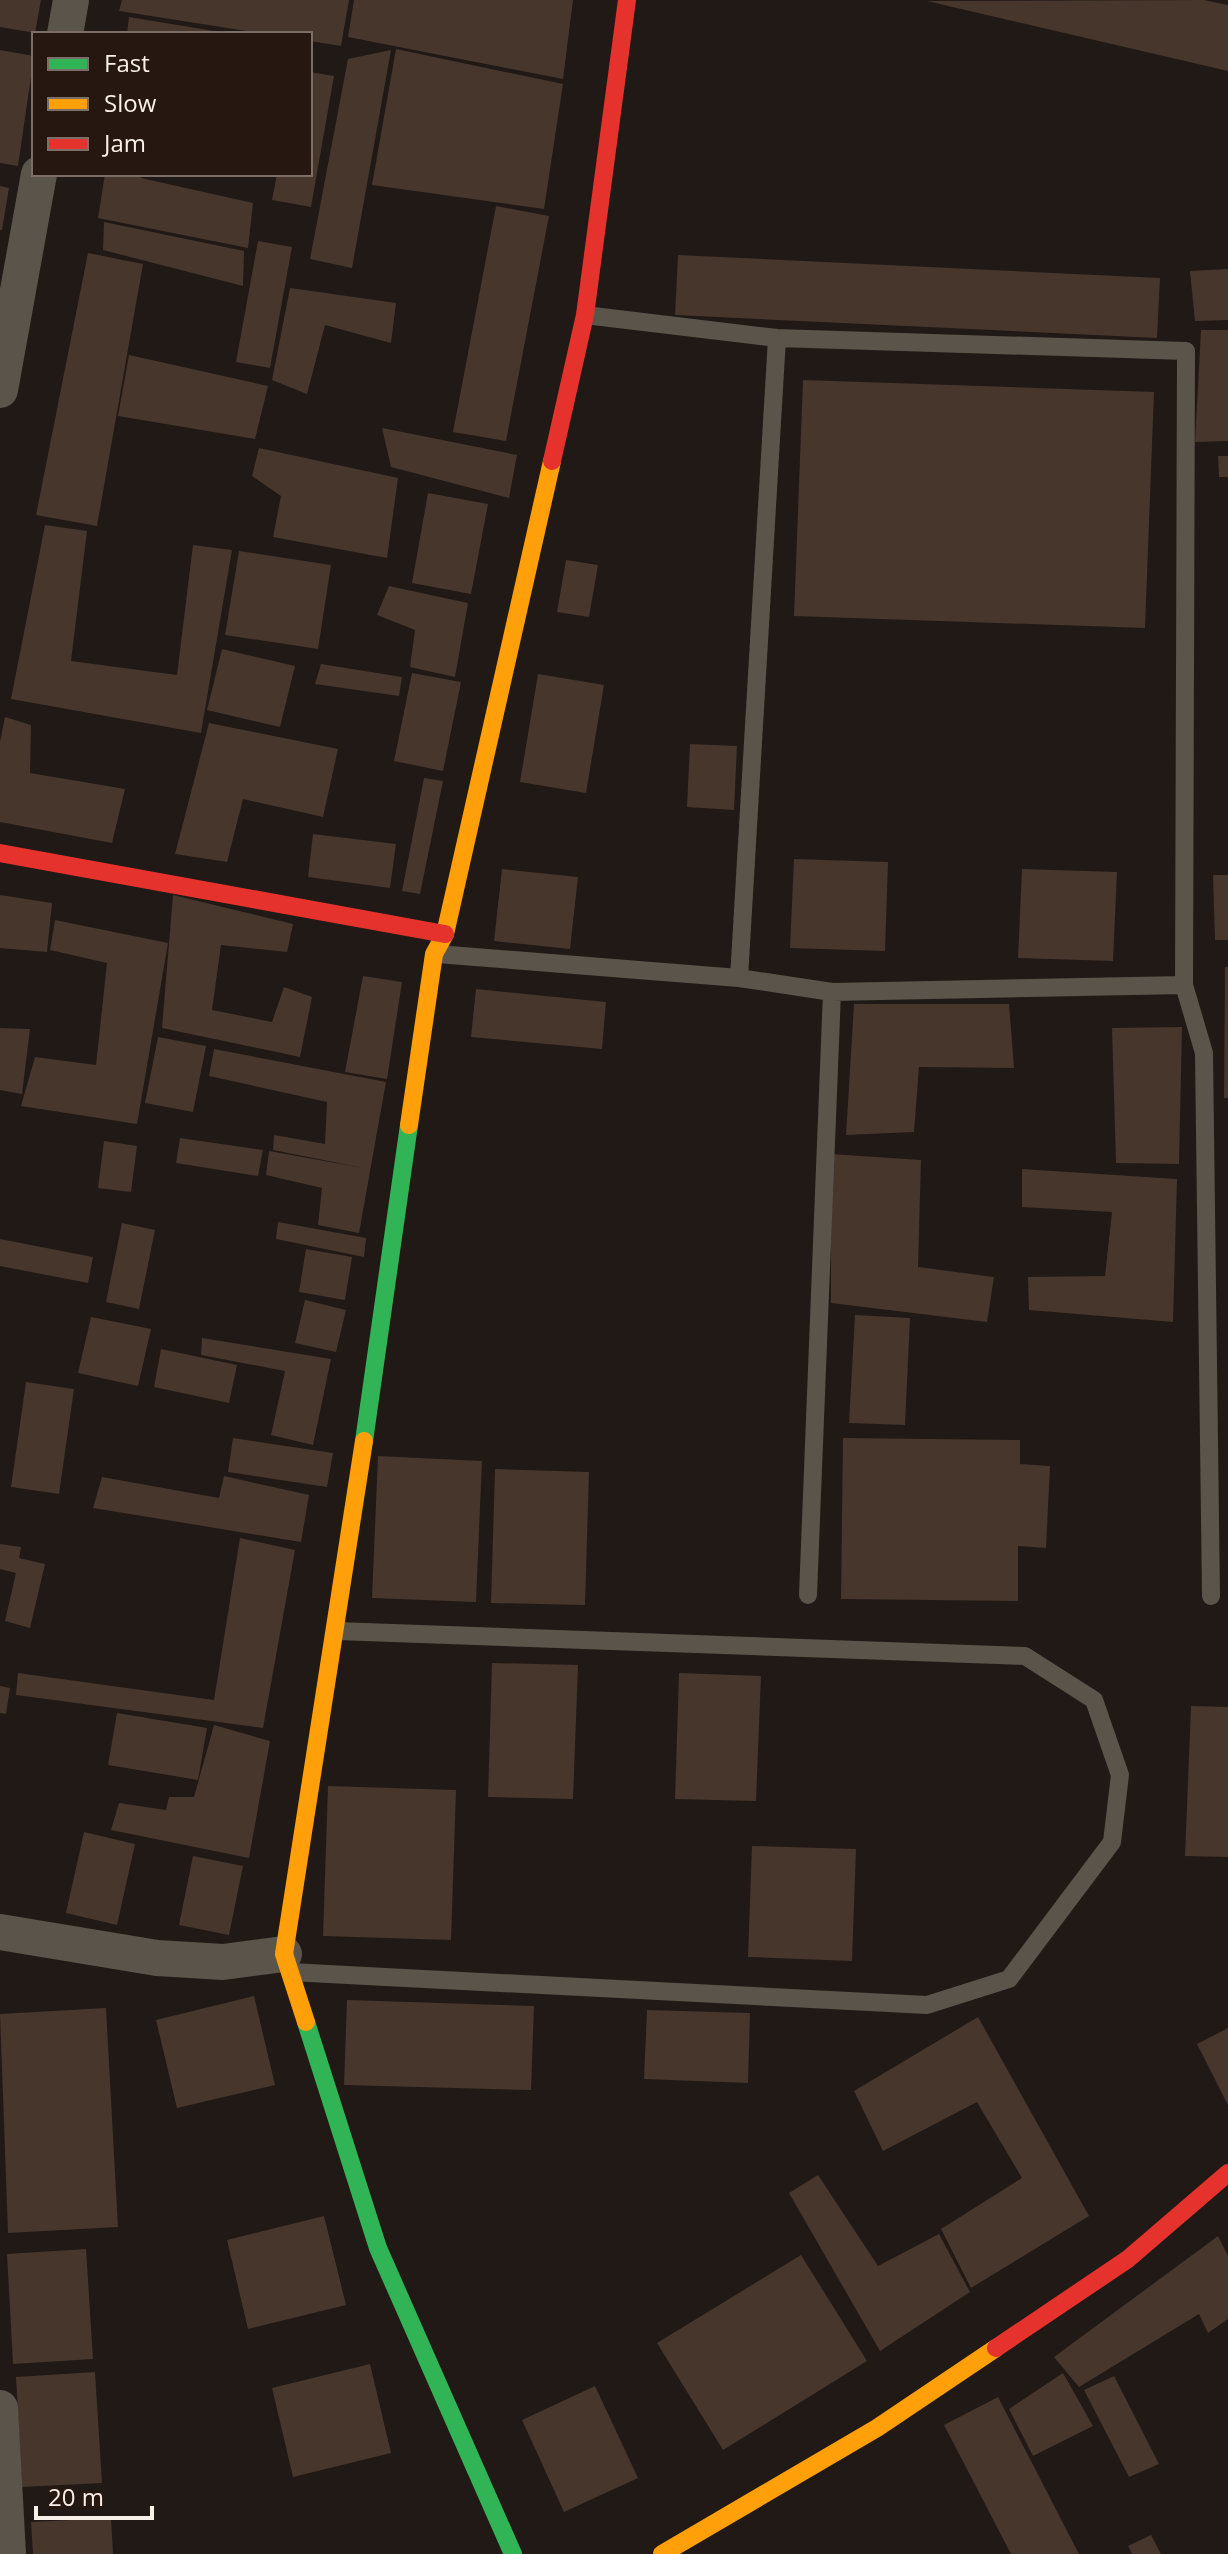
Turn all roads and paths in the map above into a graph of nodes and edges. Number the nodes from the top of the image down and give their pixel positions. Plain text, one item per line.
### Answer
1 (71, 0) edge
2 (627, 0) edge
3 (65, 32) edge
4 (39, 176) edge
5 (585, 315) junction
6 (777, 338) junction
7 (0, 390) edge
8 (0, 853) edge
9 (445, 934) junction
10 (434, 954) junction
11 (739, 978) junction
12 (1184, 985) junction
13 (832, 992) junction
14 (808, 1595) dead end
15 (1211, 1596) dead end
16 (337, 1631) junction
17 (0, 1932) edge
18 (287, 1963) junction
19 (1228, 2173) edge
20 (0, 2408) edge
21 (669, 2552) edge
22 (8, 2554) edge
23 (513, 2554) edge

1 - 3 street
2 - 5 street
4 - 7 street
5 - 6 lane
5 - 9 street
6 - 11 lane
6 - 12 lane
8 - 9 street
9 - 10 street
10 - 11 lane
10 - 16 street
11 - 13 lane
12 - 13 lane
12 - 15 lane
13 - 14 lane
16 - 18 street
16 - 18 lane
17 - 18 street
18 - 23 street
19 - 21 street
20 - 22 street

